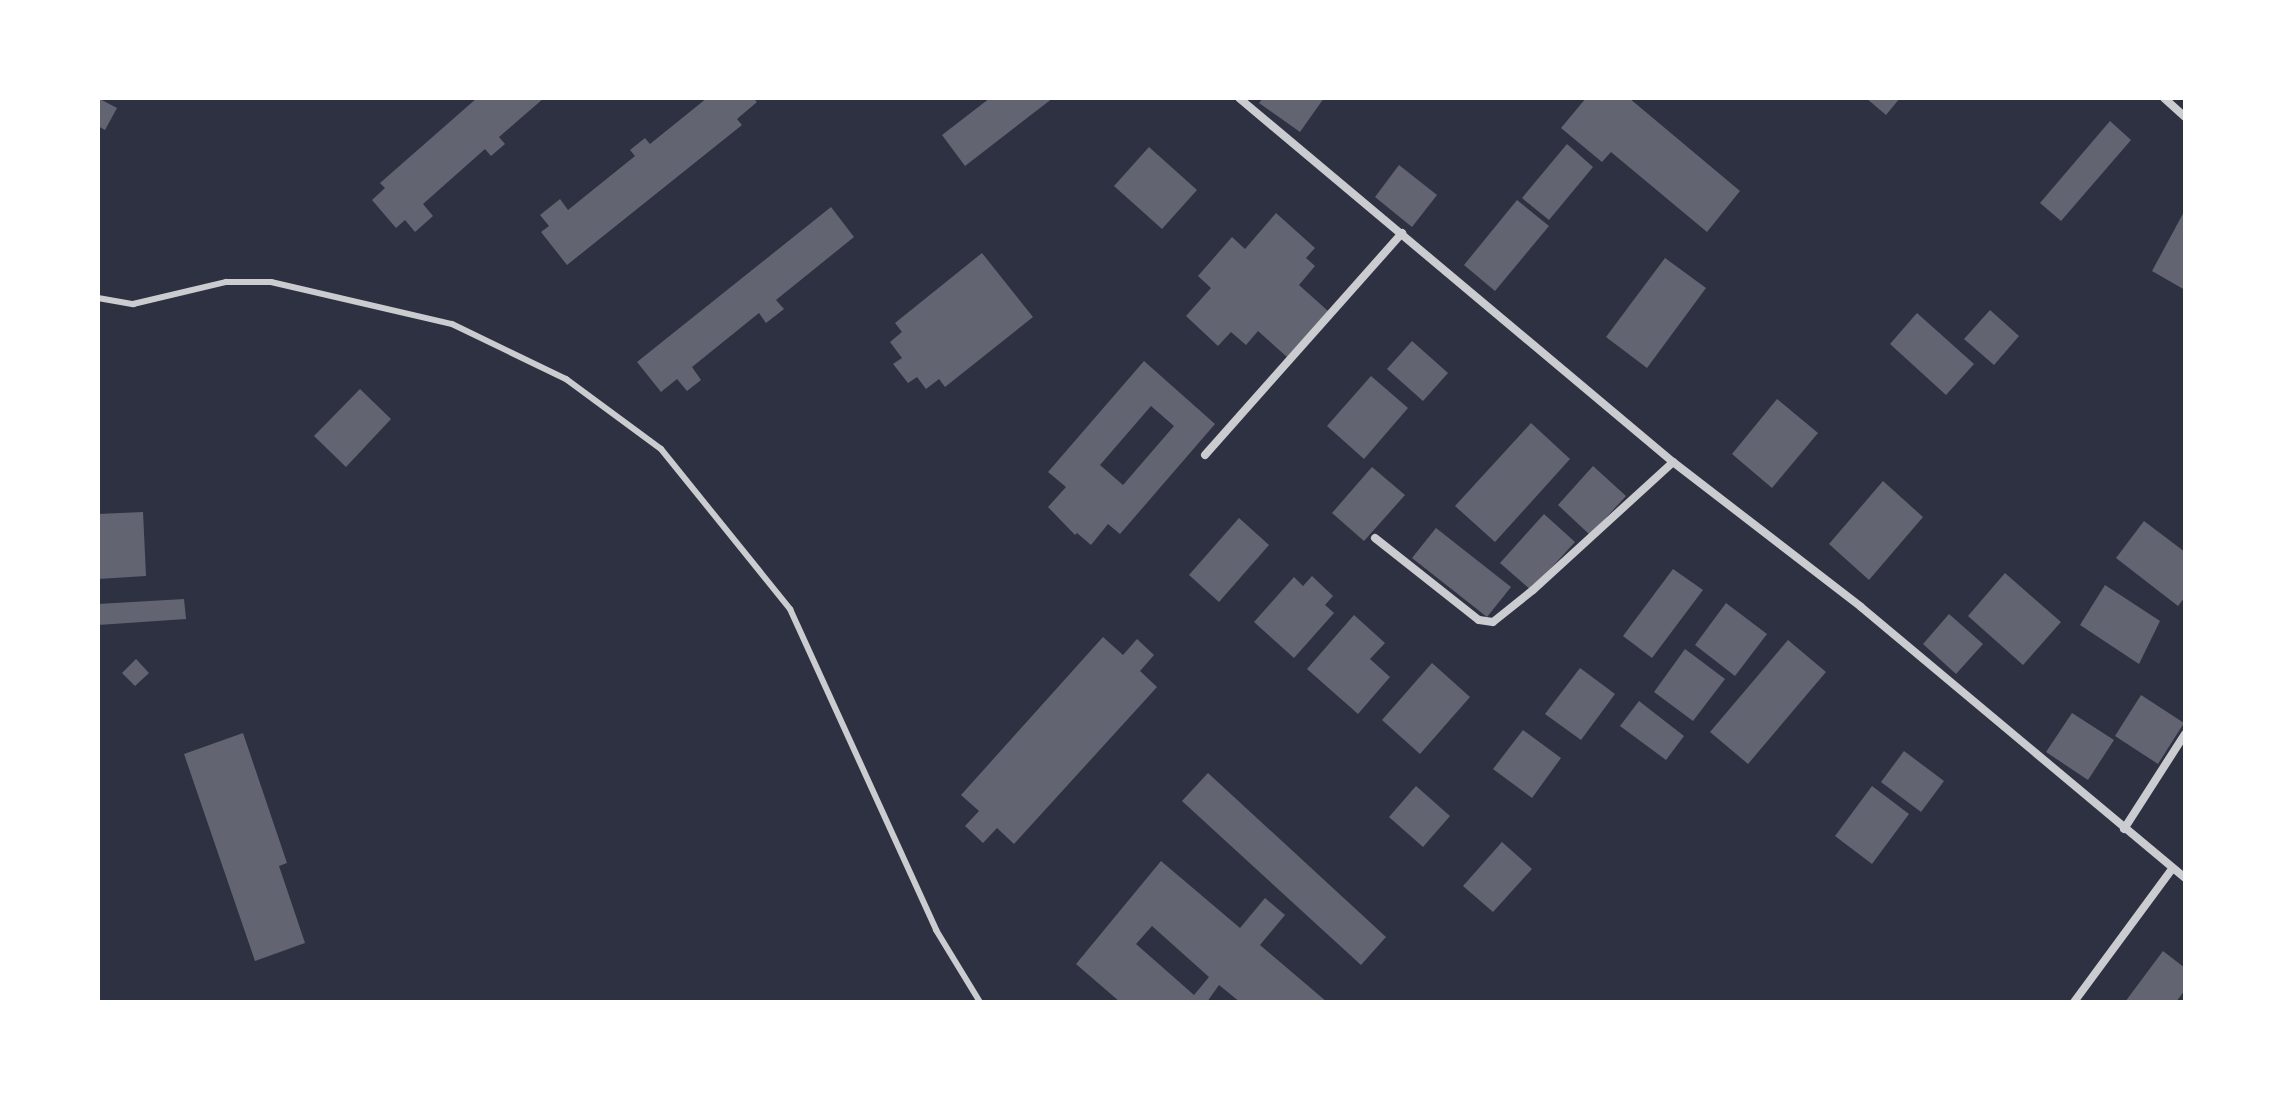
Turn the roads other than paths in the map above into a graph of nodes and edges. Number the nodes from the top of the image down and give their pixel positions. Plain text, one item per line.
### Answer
1 (1239, 98) edge
2 (2164, 98) edge
3 (2185, 117) edge
4 (1402, 233) junction
5 (98, 298) edge
6 (1205, 455) dead end
7 (1673, 462) junction
8 (1375, 538) dead end
9 (2185, 734) edge
10 (2124, 829) junction
11 (2172, 869) junction
12 (2185, 878) edge
13 (980, 1002) edge
14 (2074, 1002) edge

1 - 4 street
2 - 3 street
4 - 6 street
4 - 7 street
5 - 13 lane
7 - 8 street
7 - 10 street
9 - 10 street
10 - 11 street
11 - 12 street
11 - 14 street

